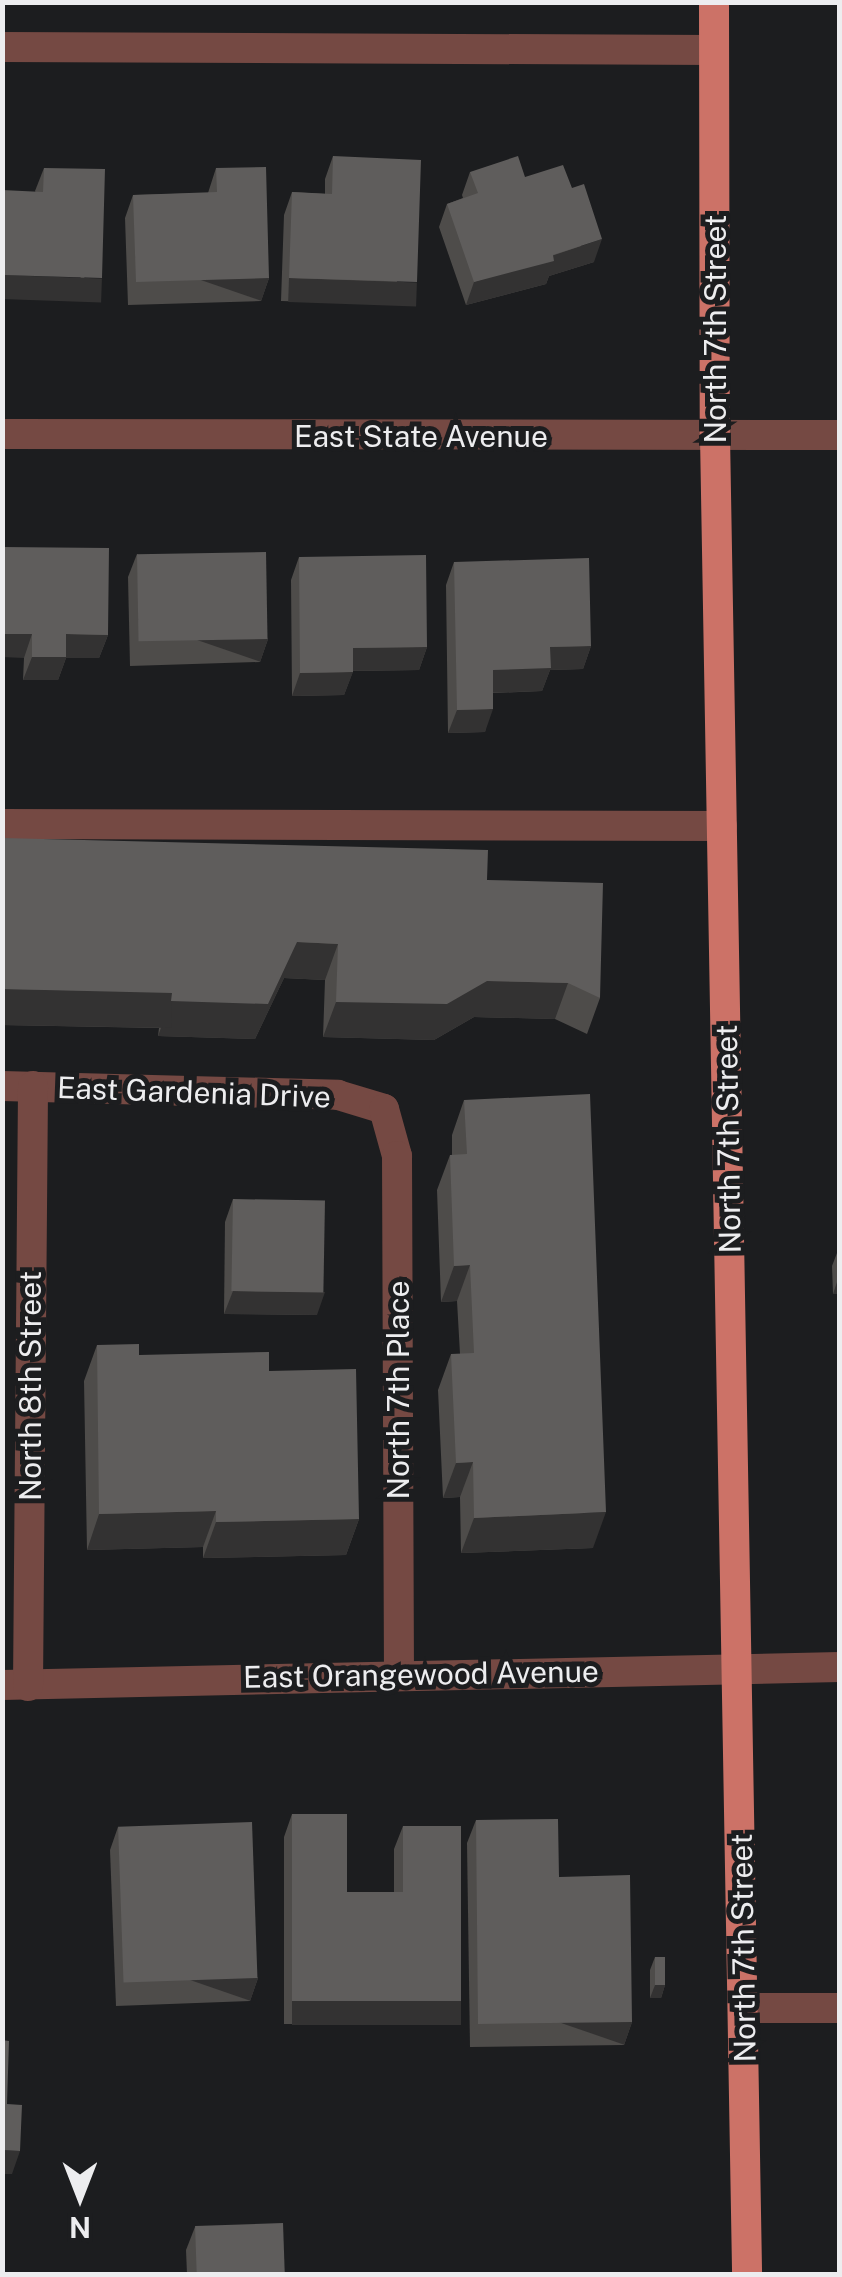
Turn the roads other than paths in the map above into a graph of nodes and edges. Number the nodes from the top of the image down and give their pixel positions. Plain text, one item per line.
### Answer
1 (714, 2) edge
2 (2, 47) edge
3 (714, 50) junction
4 (2, 434) edge
5 (840, 435) edge
6 (715, 436) junction
7 (2, 824) edge
8 (722, 826) junction
9 (18, 1086) edge
10 (384, 1110) joint
11 (840, 1666) edge
12 (738, 1668) junction
13 (398, 1673) junction
14 (16, 1686) edge
15 (744, 2008) junction
16 (840, 2008) edge
17 (747, 2274) edge

1 - 3 main road, North 7th Street
2 - 3 street
3 - 6 main road, North 7th Street
4 - 6 street, East State Avenue
5 - 6 street, East State Avenue
6 - 8 main road, North 7th Street
7 - 8 street
8 - 12 main road, North 7th Street
9 - 10 street, East Gardenia Drive
9 - 14 street, North 8th Street
10 - 13 street, North 7th Place
11 - 12 street, East Orangewood Avenue
12 - 13 street, East Orangewood Avenue
12 - 15 main road, North 7th Street
13 - 14 street, East Orangewood Avenue
15 - 16 street
15 - 17 main road, North 7th Street

